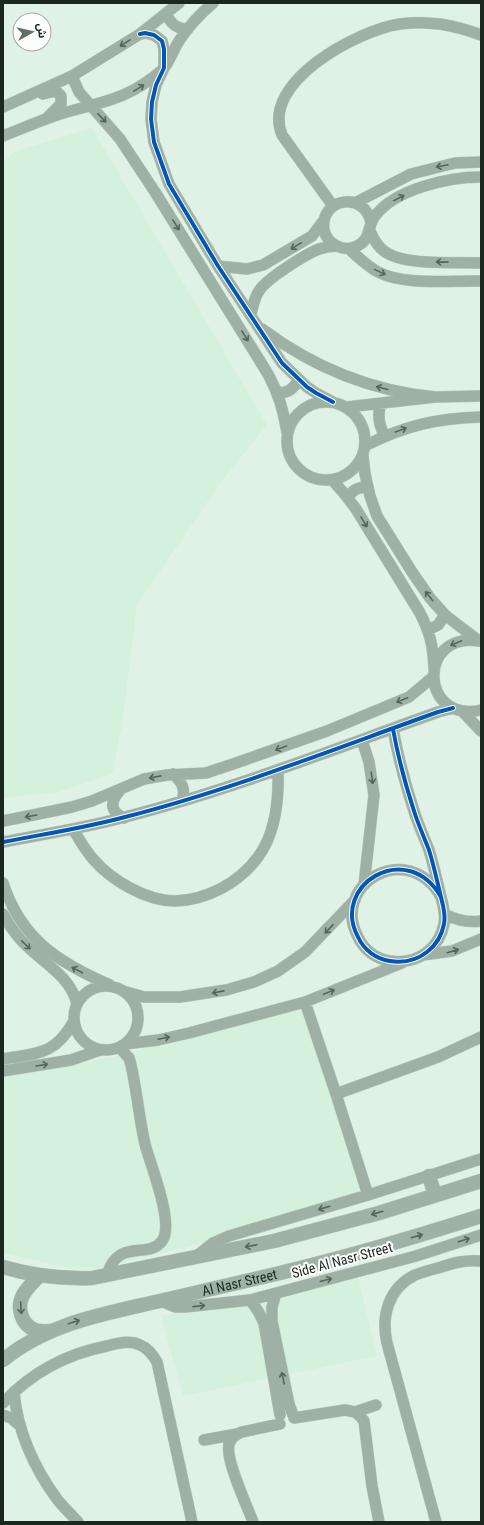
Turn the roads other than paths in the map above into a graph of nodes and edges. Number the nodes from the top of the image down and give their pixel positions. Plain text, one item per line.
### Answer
1 (178, 3) edge
2 (213, 3) edge
3 (166, 13) junction
4 (188, 29) junction
5 (140, 34) junction
6 (481, 35) edge
7 (164, 68) junction
8 (72, 76) junction
9 (28, 96) junction
10 (90, 106) junction
11 (3, 107) edge
12 (46, 119) junction
13 (3, 136) edge
14 (481, 162) edge
15 (481, 178) edge
16 (169, 184) junction
17 (155, 192) junction
18 (376, 192) junction
19 (355, 203) junction
20 (333, 206) junction
21 (385, 206) junction
22 (324, 220) junction
23 (370, 227) junction
24 (337, 246) junction
25 (349, 249) junction
26 (481, 263) edge
27 (218, 266) junction
28 (481, 281) edge
29 (251, 314) junction
30 (258, 326) junction
31 (298, 380) junction
32 (278, 393) junction
33 (481, 396) edge
34 (434, 397) junction
35 (333, 402) junction
36 (381, 404) junction
37 (347, 407) junction
38 (481, 417) edge
39 (287, 432) junction
40 (385, 436) junction
41 (364, 451) junction
42 (332, 480) junction
43 (368, 488) junction
44 (348, 498) junction
45 (445, 615) junction
46 (428, 630) junction
47 (480, 641) edge
48 (434, 673) junction
49 (458, 710) junction
50 (481, 710) edge
51 (393, 729) junction
52 (481, 731) edge
53 (362, 740) junction
54 (278, 770) junction
55 (173, 774) junction
56 (121, 789) junction
57 (182, 801) junction
58 (124, 818) junction
59 (3, 821) edge
60 (73, 829) junction
61 (3, 842) edge
62 (3, 883) edge
63 (364, 885) junction
64 (441, 897) junction
65 (355, 900) junction
66 (3, 914) edge
67 (445, 914) junction
68 (481, 921) edge
69 (481, 939) edge
70 (423, 955) junction
71 (405, 962) junction
72 (112, 986) junction
73 (123, 991) junction
74 (305, 1002) junction
75 (77, 1004) junction
76 (74, 1021) junction
77 (481, 1037) edge
78 (123, 1046) junction
79 (100, 1050) junction
80 (3, 1059) edge
81 (3, 1071) edge
82 (336, 1094) junction
83 (481, 1159) edge
84 (430, 1176) junction
85 (481, 1181) edge
86 (368, 1195) junction
87 (436, 1195) junction
88 (481, 1216) edge
89 (481, 1235) edge
90 (192, 1259) junction
91 (481, 1263) edge
92 (3, 1267) edge
93 (39, 1276) junction
94 (107, 1276) junction
95 (276, 1294) junction
96 (250, 1300) junction
97 (161, 1301) junction
98 (268, 1322) junction
99 (51, 1331) junction
100 (3, 1360) edge
101 (14, 1392) junction
102 (3, 1403) edge
103 (376, 1405) dead end
104 (355, 1412) junction
105 (3, 1415) edge
106 (293, 1417) junction
107 (280, 1420) junction
108 (18, 1424) junction
109 (237, 1434) junction
110 (204, 1440) dead end
111 (78, 1522) edge
112 (192, 1522) edge
113 (253, 1522) edge
114 (379, 1522) edge
115 (436, 1522) edge

1 - 3 street
2 - 4 street
3 - 4 street
3 - 5 street
4 - 7 street
5 - 7 street
5 -> 8 street
6 - 20 street
10 -> 7 street
7 - 16 street
8 - 9 street
8 - 10 street
9 - 11 street
9 - 12 street
10 - 12 street
10 -> 17 street
12 - 13 street
14 -> 18 street
21 -> 15 street
16 - 17 street
16 - 27 street
17 -> 32 street
18 - 19 street
18 - 21 street
19 - 20 street
19 - 23 street
20 - 22 street
21 - 23 street
22 - 24 street
22 -> 27 street
23 - 25 street
26 -> 23 street
24 - 25 street
24 - 29 street
25 -> 28 street
27 - 29 street
29 - 30 street
30 - 31 street
34 -> 30 street
31 - 32 street
31 - 35 street
32 - 39 street
33 - 34 street
34 - 36 street
35 - 37 street
35 - 39 street
36 - 37 street
36 - 40 street
37 - 41 street
40 -> 38 street
39 - 42 street
40 - 41 street
41 - 42 street
41 - 43 street
42 - 44 street
43 - 44 street
45 -> 43 street
44 -> 46 street
45 - 46 street
45 - 47 street
46 - 48 street
47 -> 48 street
48 - 49 street
48 -> 55 street
49 - 50 street
49 - 51 street
49 - 52 street
51 - 53 street
51 - 64 street
53 - 54 street
53 -> 63 street
54 - 57 street
54 - 60 street
55 -> 56 street
55 - 57 street
56 - 58 street
56 -> 59 street
57 - 58 street
58 - 60 street
60 - 61 street
72 -> 62 street
63 - 64 street
63 - 65 street
64 - 67 street
65 - 71 street
65 -> 73 street
66 -> 75 street
67 - 68 street
67 - 70 street
70 -> 69 street
70 - 71 street
74 -> 71 street
72 - 73 street
72 - 75 street
73 - 78 street
78 -> 74 street
74 - 82 street
75 - 76 street
76 - 79 street
76 - 80 street
77 - 82 street
78 - 79 street
78 - 94 street
81 -> 79 street
82 - 86 street
83 - 84 street
84 - 86 street
84 - 87 main road
85 - 87 main road
86 -> 90 street
87 -> 90 main road
97 -> 88 main road, Al Nasr Street
95 -> 89 street, Side Al Nasr Street
90 - 94 main road
91 - 115 street
92 - 93 main road
93 - 94 main road
93 -> 99 main road
95 - 96 street, Side Al Nasr Street
95 - 98 street
97 -> 96 street, Side Al Nasr Street
96 - 98 street
99 -> 97 main road, Al Nasr Street
106 -> 98 street
98 - 107 street
99 - 100 main road, Al Nasr Street
101 - 102 street
101 - 108 street
101 - 112 street
103 - 104 street
104 - 106 street
104 - 114 street
105 - 108 street
106 - 107 street
107 - 109 street
108 - 111 street
109 - 110 street
109 - 113 street

